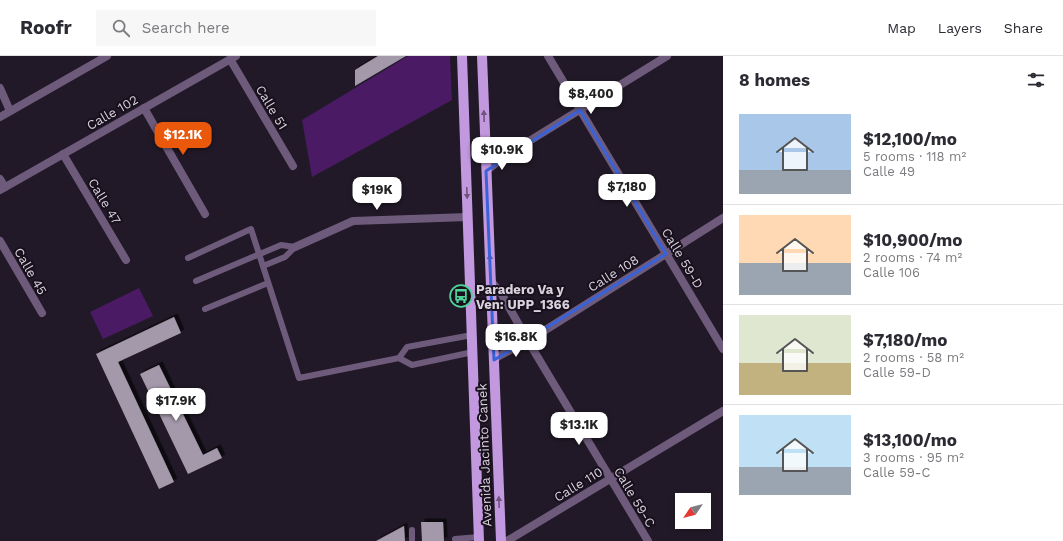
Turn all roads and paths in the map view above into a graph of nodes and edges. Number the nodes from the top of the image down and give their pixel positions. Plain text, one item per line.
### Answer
1 (107, 56) edge
2 (462, 56) edge
3 (482, 56) edge
4 (548, 56) edge
5 (667, 56) edge
6 (233, 58) edge
7 (93, 60) edge
8 (0, 88) edge
9 (144, 108) junction
10 (580, 110) junction
11 (10, 111) junction
12 (0, 117) edge
13 (63, 154) junction
14 (293, 166) dead end
15 (486, 171) junction
16 (0, 179) edge
17 (2, 188) edge
18 (206, 214) dead end
19 (468, 217) junction
20 (723, 218) edge
21 (0, 241) edge
22 (295, 247) junction
23 (259, 254) junction
24 (666, 254) junction
25 (188, 258) dead end
26 (126, 260) dead end
27 (263, 266) junction
28 (196, 281) dead end
29 (490, 281) junction
30 (268, 283) junction
31 (205, 309) dead end
32 (42, 313) dead end
33 (472, 335) junction
34 (528, 341) junction
35 (723, 349) edge
36 (472, 352) junction
37 (399, 358) junction
38 (494, 360) junction
39 (723, 411) edge
40 (610, 479) junction
41 (412, 530) dead end
42 (479, 539) edge
43 (412, 541) edge
44 (456, 541) edge
45 (501, 541) edge
46 (507, 541) edge
47 (648, 541) edge

1 - 7 street
2 -> 19 main road, Avenida Jacinto Canek
15 -> 3 main road, Avenida Jacinto Canek
4 - 10 street, Calle 59-D
5 - 10 street
6 - 9 street, Calle 102
6 - 14 street, Calle 51
7 - 11 street
8 - 11 street
9 - 13 street, Calle 102
9 - 18 street
10 - 15 street
10 - 24 street, Calle 59-D
11 - 12 street
13 - 17 street, Calle 102
13 - 26 street, Calle 47
29 -> 15 main road, Avenida Jacinto Canek
16 - 17 street
19 - 22 street
19 - 33 main road, Avenida Jacinto Canek
20 - 24 street, Calle 108
21 - 32 street, Calle 45
22 - 23 lane
22 - 27 lane
23 - 25 lane
23 - 27 lane
23 - 28 lane
24 - 34 street, Calle 108
24 - 35 street, Calle 59-D
27 - 30 lane
29 - 34 street, Calle 59-C
29 - 38 main road, Avenida Jacinto Canek
30 - 31 lane
30 - 37 lane
33 - 36 main road, Avenida Jacinto Canek
33 - 37 lane
34 - 38 street, Calle 108
34 - 40 street, Calle 59-C
36 - 37 lane
36 - 42 main road, Avenida Jacinto Canek
45 -> 38 main road, Avenida Jacinto Canek
39 - 40 street, Calle 110
40 - 46 street, Calle 110
40 - 47 street, Calle 59-C
41 - 43 lane
42 - 44 lane

